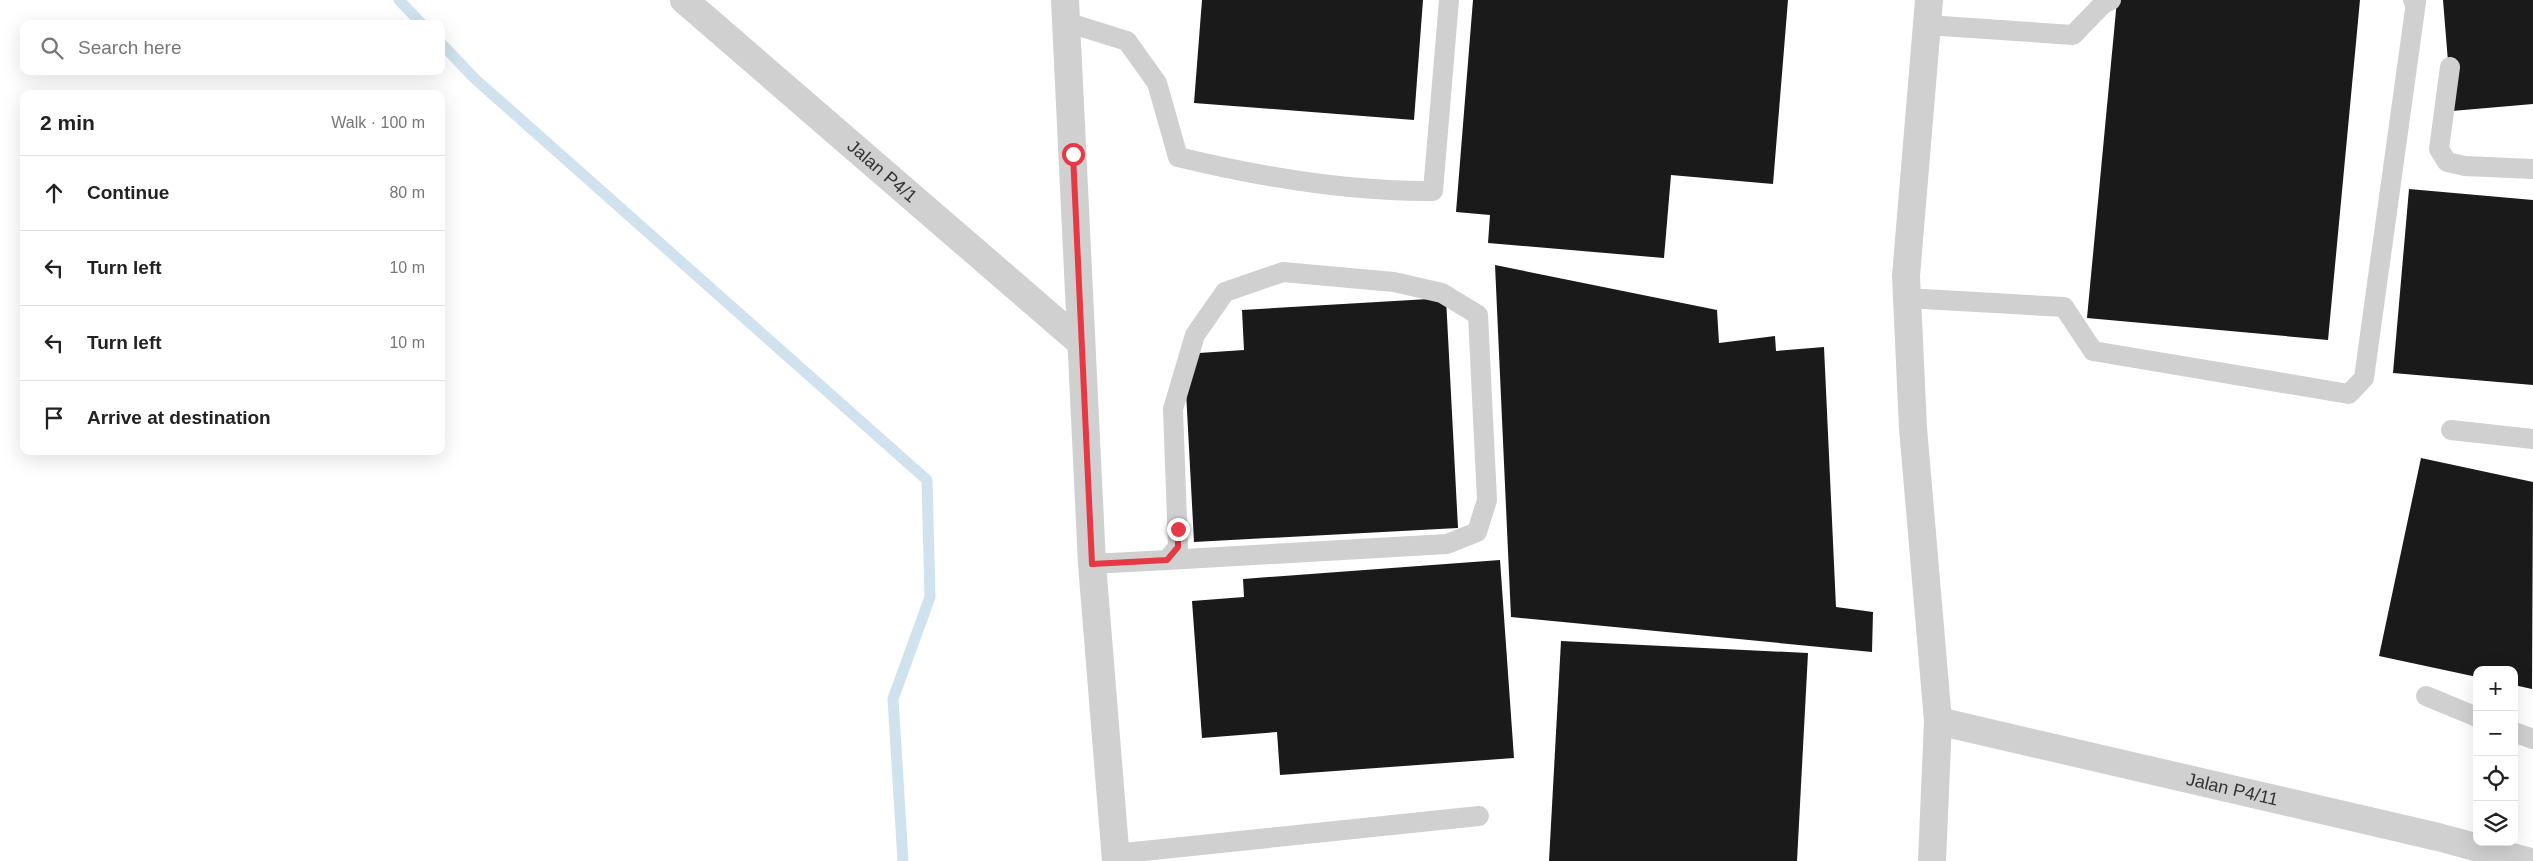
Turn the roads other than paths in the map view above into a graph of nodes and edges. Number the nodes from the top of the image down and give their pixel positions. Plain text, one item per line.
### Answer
1 (684, 0) edge
2 (1449, 0) edge
3 (2111, 0) edge
4 (2413, 0) edge
5 (1066, 11) edge
6 (1928, 12) edge
7 (2450, 67) dead end
8 (2533, 169) edge
9 (1906, 298) junction
10 (1082, 343) junction
11 (2451, 430) dead end
12 (2533, 439) edge
13 (1167, 560) junction
14 (1092, 564) junction
15 (2426, 696) dead end
16 (2473, 715) edge
17 (1938, 721) junction
18 (2518, 733) edge
19 (2533, 739) edge
20 (1479, 816) dead end
21 (1116, 857) edge
22 (1932, 861) edge
23 (2527, 861) edge

1 - 10 street, Jalan P4/1
2 - 5 lane
3 - 6 lane
4 - 9 lane
5 - 10 street
6 - 9 street
7 - 8 lane
9 - 17 street
10 - 14 street
11 - 12 lane
13 - 13 lane
13 - 14 lane
14 - 21 street
15 - 16 lane
17 - 22 street
17 - 23 street, Jalan P4/11
18 - 19 lane
20 - 21 lane

